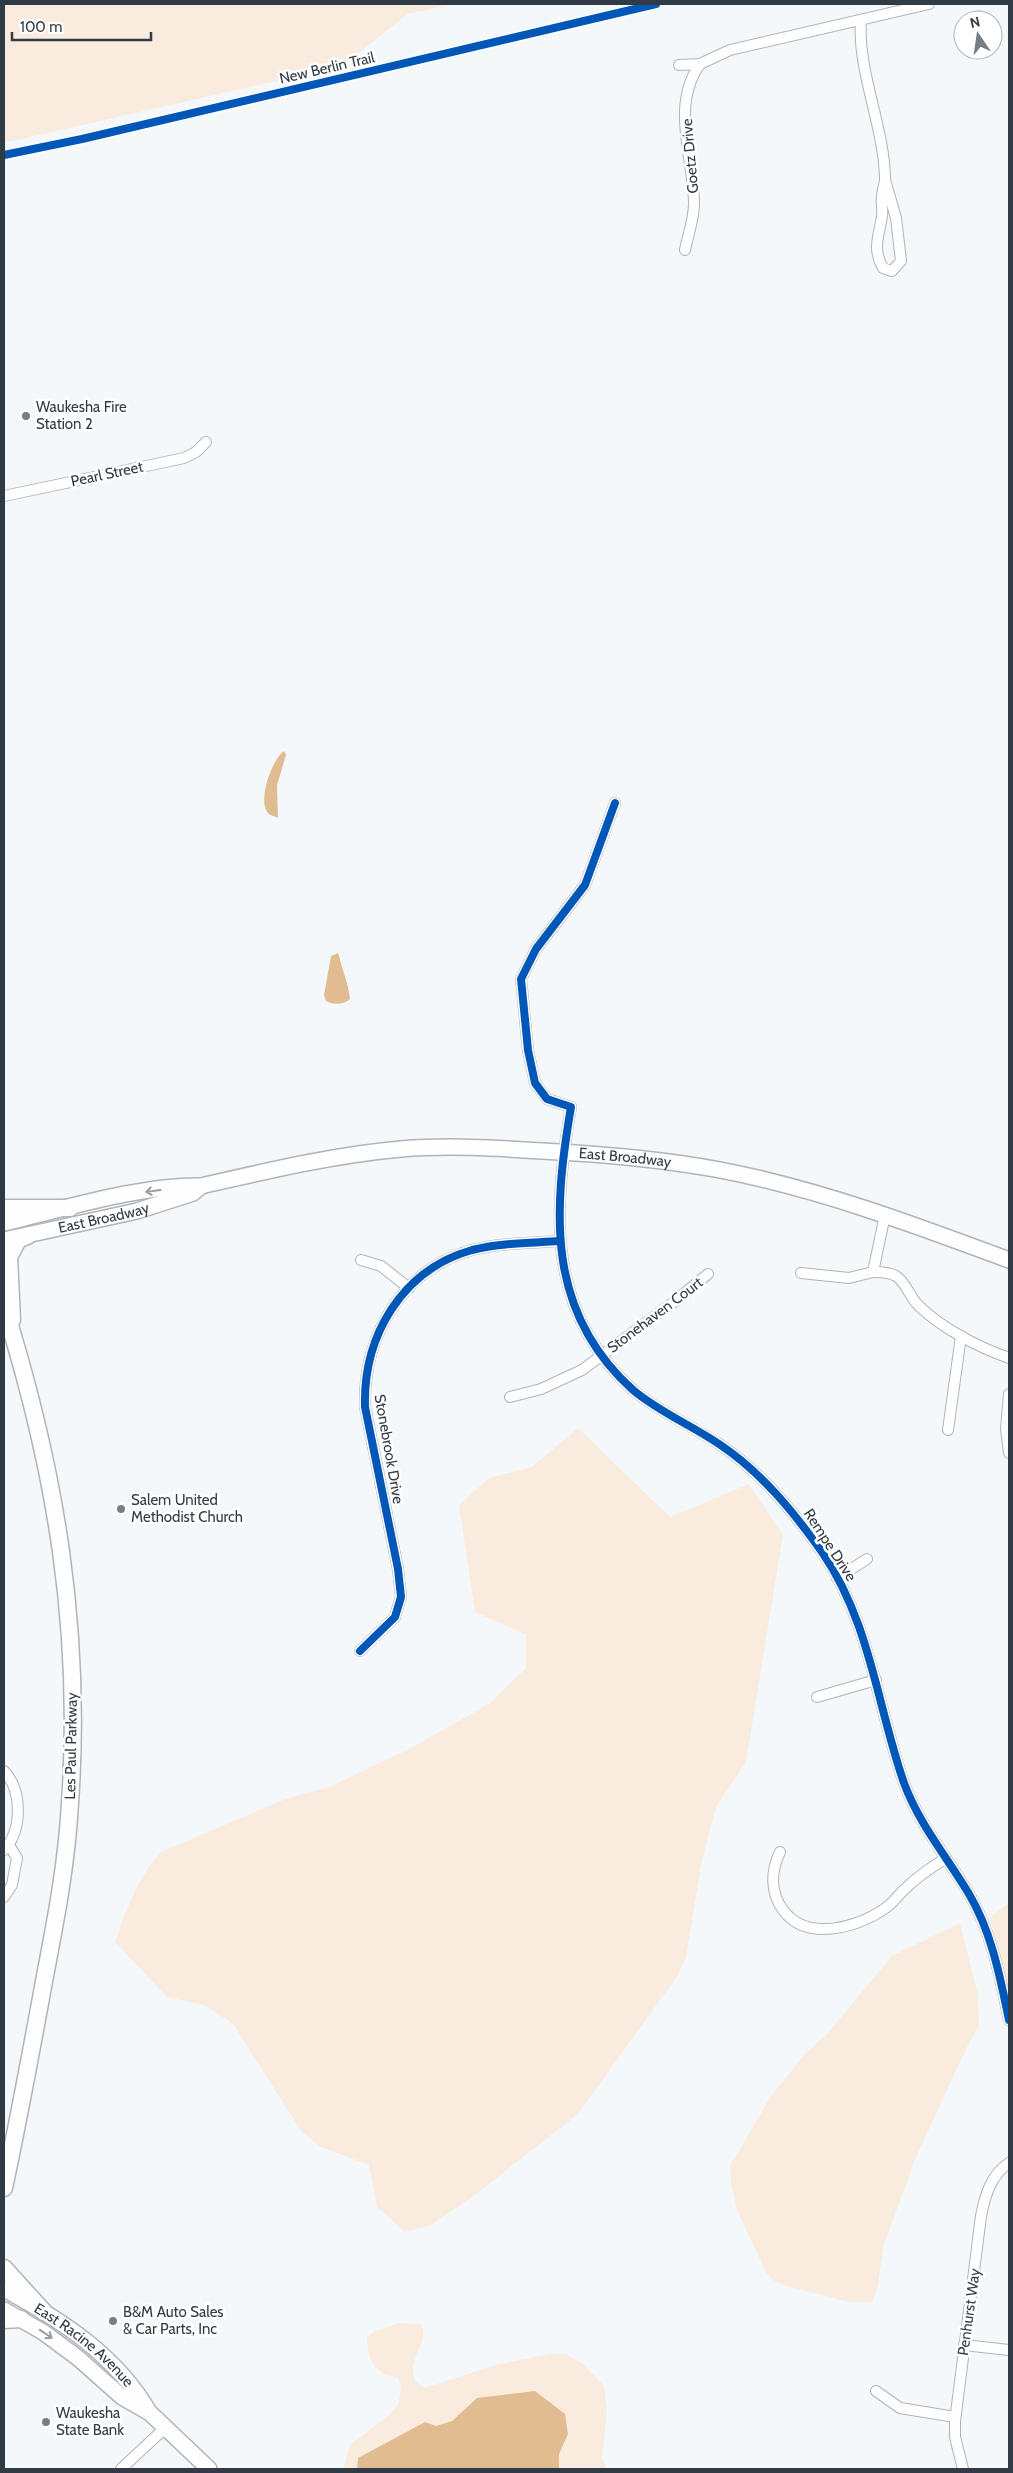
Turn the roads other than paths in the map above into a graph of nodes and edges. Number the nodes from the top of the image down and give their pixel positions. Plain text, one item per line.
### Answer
1 (929, 4) edge
2 (860, 20) junction
3 (700, 64) junction
4 (679, 65) dead end
5 (885, 180) junction
6 (685, 250) dead end
7 (206, 442) dead end
8 (4, 496) edge
9 (615, 804) dead end
10 (564, 1152) junction
11 (201, 1186) junction
12 (4, 1208) edge
13 (70, 1208) junction
14 (885, 1215) junction
15 (4, 1223) edge
16 (29, 1235) junction
17 (4, 1240) edge
18 (559, 1241) junction
19 (362, 1260) dead end
20 (1009, 1260) edge
21 (801, 1272) dead end
22 (873, 1272) junction
23 (708, 1274) dead end
24 (409, 1288) junction
25 (4, 1306) edge
26 (961, 1336) junction
27 (9, 1340) edge
28 (602, 1355) junction
29 (1009, 1358) edge
30 (1009, 1394) edge
31 (510, 1397) dead end
32 (948, 1430) dead end
33 (1009, 1453) edge
34 (867, 1559) dead end
35 (837, 1578) junction
36 (360, 1651) dead end
37 (876, 1680) junction
38 (817, 1697) dead end
39 (4, 1771) edge
40 (6, 1847) edge
41 (780, 1852) dead end
42 (946, 1858) junction
43 (4, 1897) edge
44 (1009, 2020) edge
45 (1009, 2163) edge
46 (4, 2188) edge
47 (4, 2268) edge
48 (4, 2289) edge
49 (4, 2310) edge
50 (44, 2312) junction
51 (21, 2319) junction
52 (4, 2320) edge
53 (964, 2345) junction
54 (1009, 2350) edge
55 (876, 2391) dead end
56 (150, 2414) junction
57 (955, 2417) junction
58 (165, 2428) junction
59 (121, 2469) edge
60 (209, 2469) edge
61 (963, 2469) edge

1 - 2 street
2 - 3 street
2 - 5 street
3 - 4 street
3 - 6 street, Goetz Drive
5 - 5 street
7 - 8 street, Pearl Street
9 - 10 street, Rempe Drive
10 - 11 main road, East Broadway
10 - 14 main road, East Broadway
10 - 18 street, Rempe Drive
11 -> 13 main road, East Broadway
11 - 16 main road, East Broadway
12 - 13 main road
13 - 15 main road, East Broadway
14 - 20 main road, East Broadway
14 - 22 street
16 - 17 main road, East Broadway
16 - 27 main road
18 - 24 street, Stonebrook Drive
18 - 28 street, Rempe Drive
19 - 24 street
21 - 22 street
22 - 26 street
23 - 28 street, Stonehaven Court
24 - 36 street, Stonebrook Drive
25 - 27 main road, Les Paul Parkway
26 - 29 street
26 - 32 street
27 - 46 main road, Les Paul Parkway
28 - 31 street, Stonehaven Court
28 - 35 street, Rempe Drive
30 - 33 street
34 - 35 street
35 - 37 street, Rempe Drive
37 - 38 street
37 - 42 street, Rempe Drive
39 - 40 street
40 - 43 street
41 - 42 street
42 - 44 street, Rempe Drive
45 - 53 street, Penhurst Way
47 - 50 main road
48 - 50 main road, East Racine Avenue
49 - 51 main road, East Racine Avenue
50 - 56 main road, East Racine Avenue
51 - 52 main road
51 -> 56 main road, East Racine Avenue
53 - 54 street
53 - 57 street, Penhurst Way
55 - 57 street
56 - 58 main road, East Racine Avenue
57 - 61 street, Penhurst Way
58 - 59 street
58 - 60 main road, East Racine Avenue

